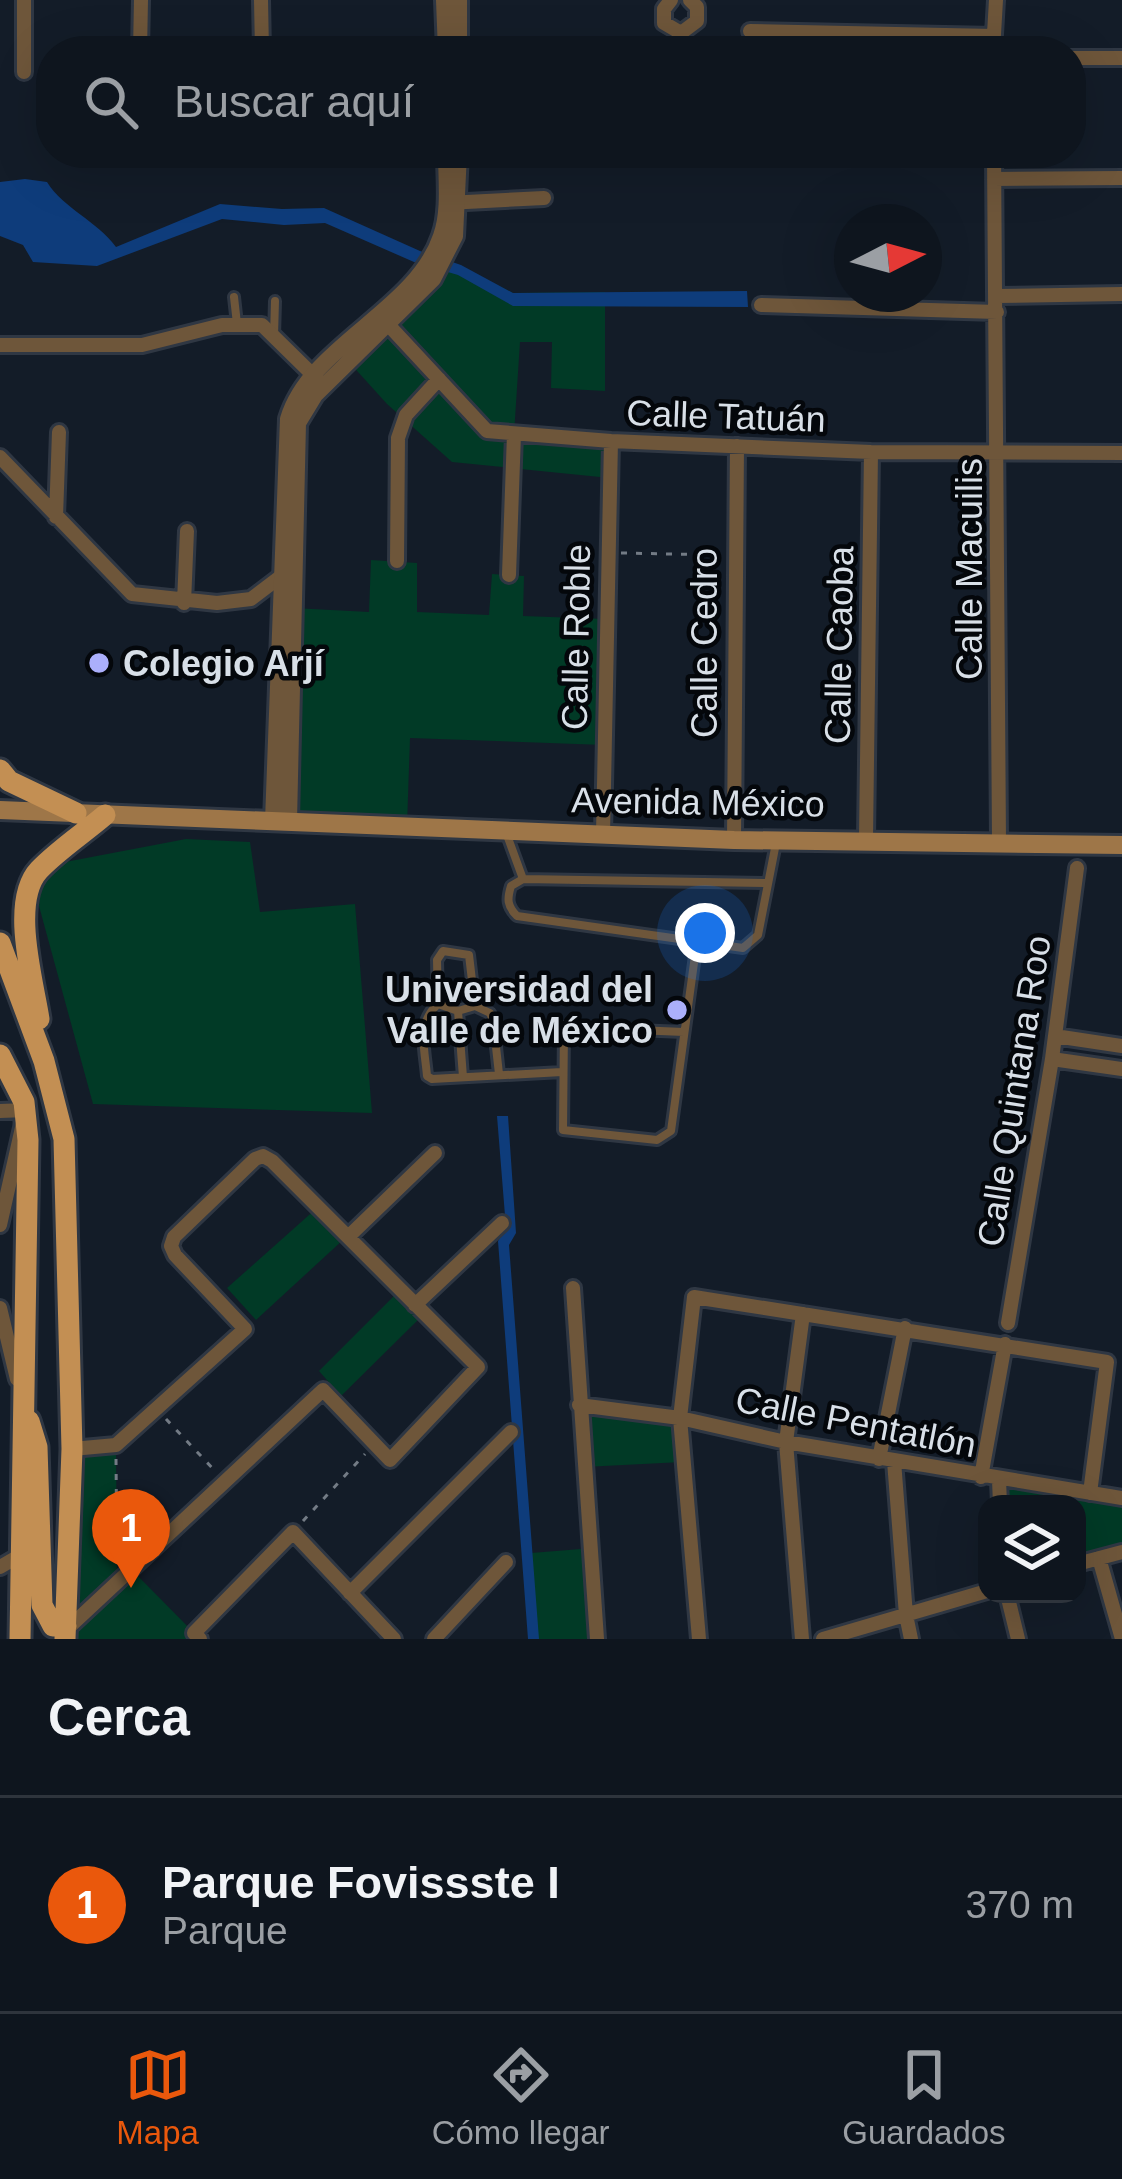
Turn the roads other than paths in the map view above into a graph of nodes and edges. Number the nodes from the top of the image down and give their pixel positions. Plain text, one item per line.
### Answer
1 (24, 0) edge
2 (141, 0) edge
3 (261, 0) edge
4 (445, 0) edge
5 (459, 0) edge
6 (671, 0) edge
7 (690, 0) edge
8 (996, 0) edge
9 (749, 31) dead end
10 (140, 36) edge
11 (262, 36) edge
12 (446, 36) edge
13 (459, 36) edge
14 (851, 36) edge
15 (993, 36) edge
16 (1086, 58) edge
17 (1122, 58) edge
18 (23, 72) dead end
19 (448, 168) edge
20 (457, 168) edge
21 (994, 168) edge
22 (1122, 178) edge
23 (994, 179) junction
24 (544, 198) dead end
25 (453, 202) junction
26 (1122, 294) edge
27 (234, 297) dead end
28 (275, 302) dead end
29 (997, 304) junction
30 (761, 305) dead end
31 (384, 320) junction
32 (237, 325) junction
33 (274, 340) junction
34 (0, 345) edge
35 (314, 376) junction
36 (439, 379) junction
37 (59, 432) dead end
38 (514, 434) junction
39 (610, 441) junction
40 (737, 446) junction
41 (871, 452) junction
42 (1122, 453) edge
43 (999, 454) junction
44 (0, 458) edge
45 (56, 517) junction
46 (187, 531) dead end
47 (397, 562) dead end
48 (509, 574) dead end
49 (280, 577) junction
50 (184, 603) junction
51 (0, 770) edge
52 (0, 810) edge
53 (76, 813) junction
54 (105, 815) junction
55 (281, 821) junction
56 (505, 830) junction
57 (603, 834) junction
58 (777, 837) junction
59 (866, 839) junction
60 (734, 840) junction
61 (999, 842) junction
62 (1122, 845) edge
63 (1077, 868) dead end
64 (523, 879) junction
65 (767, 883) junction
66 (697, 941) junction
67 (0, 943) edge
68 (438, 1004) junction
69 (475, 1006) junction
70 (458, 1011) junction
71 (684, 1032) junction
72 (1055, 1036) junction
73 (0, 1045) edge
74 (1122, 1046) edge
75 (0, 1055) edge
76 (1052, 1059) junction
77 (44, 1061) junction
78 (1122, 1069) edge
79 (562, 1072) junction
80 (499, 1074) junction
81 (463, 1077) junction
82 (21, 1092) edge
83 (0, 1111) edge
84 (64, 1139) junction
85 (435, 1153) dead end
86 (502, 1223) dead end
87 (0, 1226) edge
88 (348, 1237) junction
89 (573, 1288) dead end
90 (415, 1305) junction
91 (0, 1308) edge
92 (803, 1314) junction
93 (1008, 1323) dead end
94 (905, 1328) junction
95 (1005, 1344) junction
96 (23, 1403) junction
97 (579, 1405) junction
98 (680, 1418) junction
99 (511, 1432) dead end
100 (786, 1442) junction
101 (72, 1450) junction
102 (886, 1460) junction
103 (981, 1477) junction
104 (999, 1480) junction
105 (1090, 1493) junction
106 (1000, 1495) edge
107 (1122, 1498) edge
108 (1122, 1552) edge
109 (1100, 1558) junction
110 (10, 1562) edge
111 (506, 1562) dead end
112 (1086, 1562) edge
113 (350, 1593) junction
114 (978, 1594) edge
115 (1008, 1603) edge
116 (905, 1615) junction
117 (66, 1632) edge
118 (197, 1636) edge
119 (20, 1639) edge
120 (394, 1639) edge
121 (434, 1639) edge
122 (597, 1639) edge
123 (699, 1639) edge
124 (802, 1639) edge
125 (824, 1639) edge
126 (911, 1639) edge
127 (1018, 1639) edge
128 (1122, 1639) edge

1 - 18 street
2 - 10 street
3 - 11 street
4 - 12 street
5 - 13 street
6 - 7 street
8 - 15 street
9 - 14 street
16 - 17 street
19 - 25 street
20 - 25 street
21 - 23 street, Calle Macuilis
22 - 23 street
23 - 29 street, Calle Macuilis
24 - 25 street
25 - 31 street
26 - 29 street
27 - 32 lane
28 - 33 lane
29 - 30 street
29 - 43 street, Calle Macuilis
31 - 35 street
31 - 36 street, Calle Tatuán
31 - 55 street
32 - 33 street
32 - 34 street
33 - 35 street
35 - 49 street
36 - 38 street, Calle Tatuán
36 - 47 street
37 - 45 street
38 - 39 street, Calle Tatuán
38 - 48 street
39 - 40 street, Calle Tatuán
39 - 57 street, Calle Roble
40 - 41 street, Calle Tatuán
40 - 60 street, Calle Cedro
41 - 43 street, Calle Tatuán
41 - 59 street, Calle Caoba
42 - 43 street, Calle Tatuán
43 - 61 street, Calle Macuilis
44 - 45 street
45 - 50 street
46 - 50 street
49 - 50 street
49 - 55 street
51 - 53 main road
52 - 53 main road, Avenida México
53 - 54 main road, Avenida México
54 - 55 main road, Avenida México
54 - 77 main road
55 - 56 main road, Avenida México
56 - 57 main road, Avenida México
56 - 64 lane
57 - 60 main road, Avenida México
58 - 59 main road, Avenida México
58 - 60 main road, Avenida México
58 - 65 lane
59 - 61 main road, Avenida México
61 - 62 main road, Avenida México
63 - 72 street, Calle Quintana Roo
64 - 65 lane
64 - 66 lane
65 - 66 lane
66 - 71 lane
67 - 77 main road
68 - 69 lane
68 - 70 lane
68 - 81 lane
69 - 70 lane
69 - 80 lane
70 - 81 lane
71 - 79 lane
71 - 79 lane
72 - 74 street
72 - 76 street, Calle Quintana Roo
73 - 82 main road
75 - 82 main road
76 - 78 street
76 - 93 street, Calle Quintana Roo
77 - 84 main road
79 - 80 lane
80 - 81 lane
82 - 83 street
82 - 84 main road
82 - 87 street
82 - 96 main road
84 - 101 main road
85 - 88 street
86 - 90 street
88 - 90 street
88 - 101 street
89 - 97 street
90 - 117 street
91 - 96 street
92 - 94 street
92 - 98 street
92 - 100 street
94 - 95 street
94 - 102 street
95 - 103 street
95 - 105 street
96 - 110 main road
96 - 117 main road
97 - 98 street, Calle Pentatlón
97 - 122 street
98 - 100 street, Calle Pentatlón
98 - 123 street
99 - 113 street
100 - 102 street, Calle Pentatlón
100 - 124 street
101 - 117 main road
102 - 103 street, Calle Pentatlón
102 - 116 street
103 - 104 street, Calle Pentatlón
104 - 105 street, Calle Pentatlón
104 - 106 street
105 - 107 street, Calle Pentatlón
108 - 109 street
109 - 112 street
109 - 128 street
110 - 119 main road
111 - 121 street
113 - 118 street
113 - 120 street
114 - 116 street
115 - 127 street
116 - 125 street
116 - 126 street

